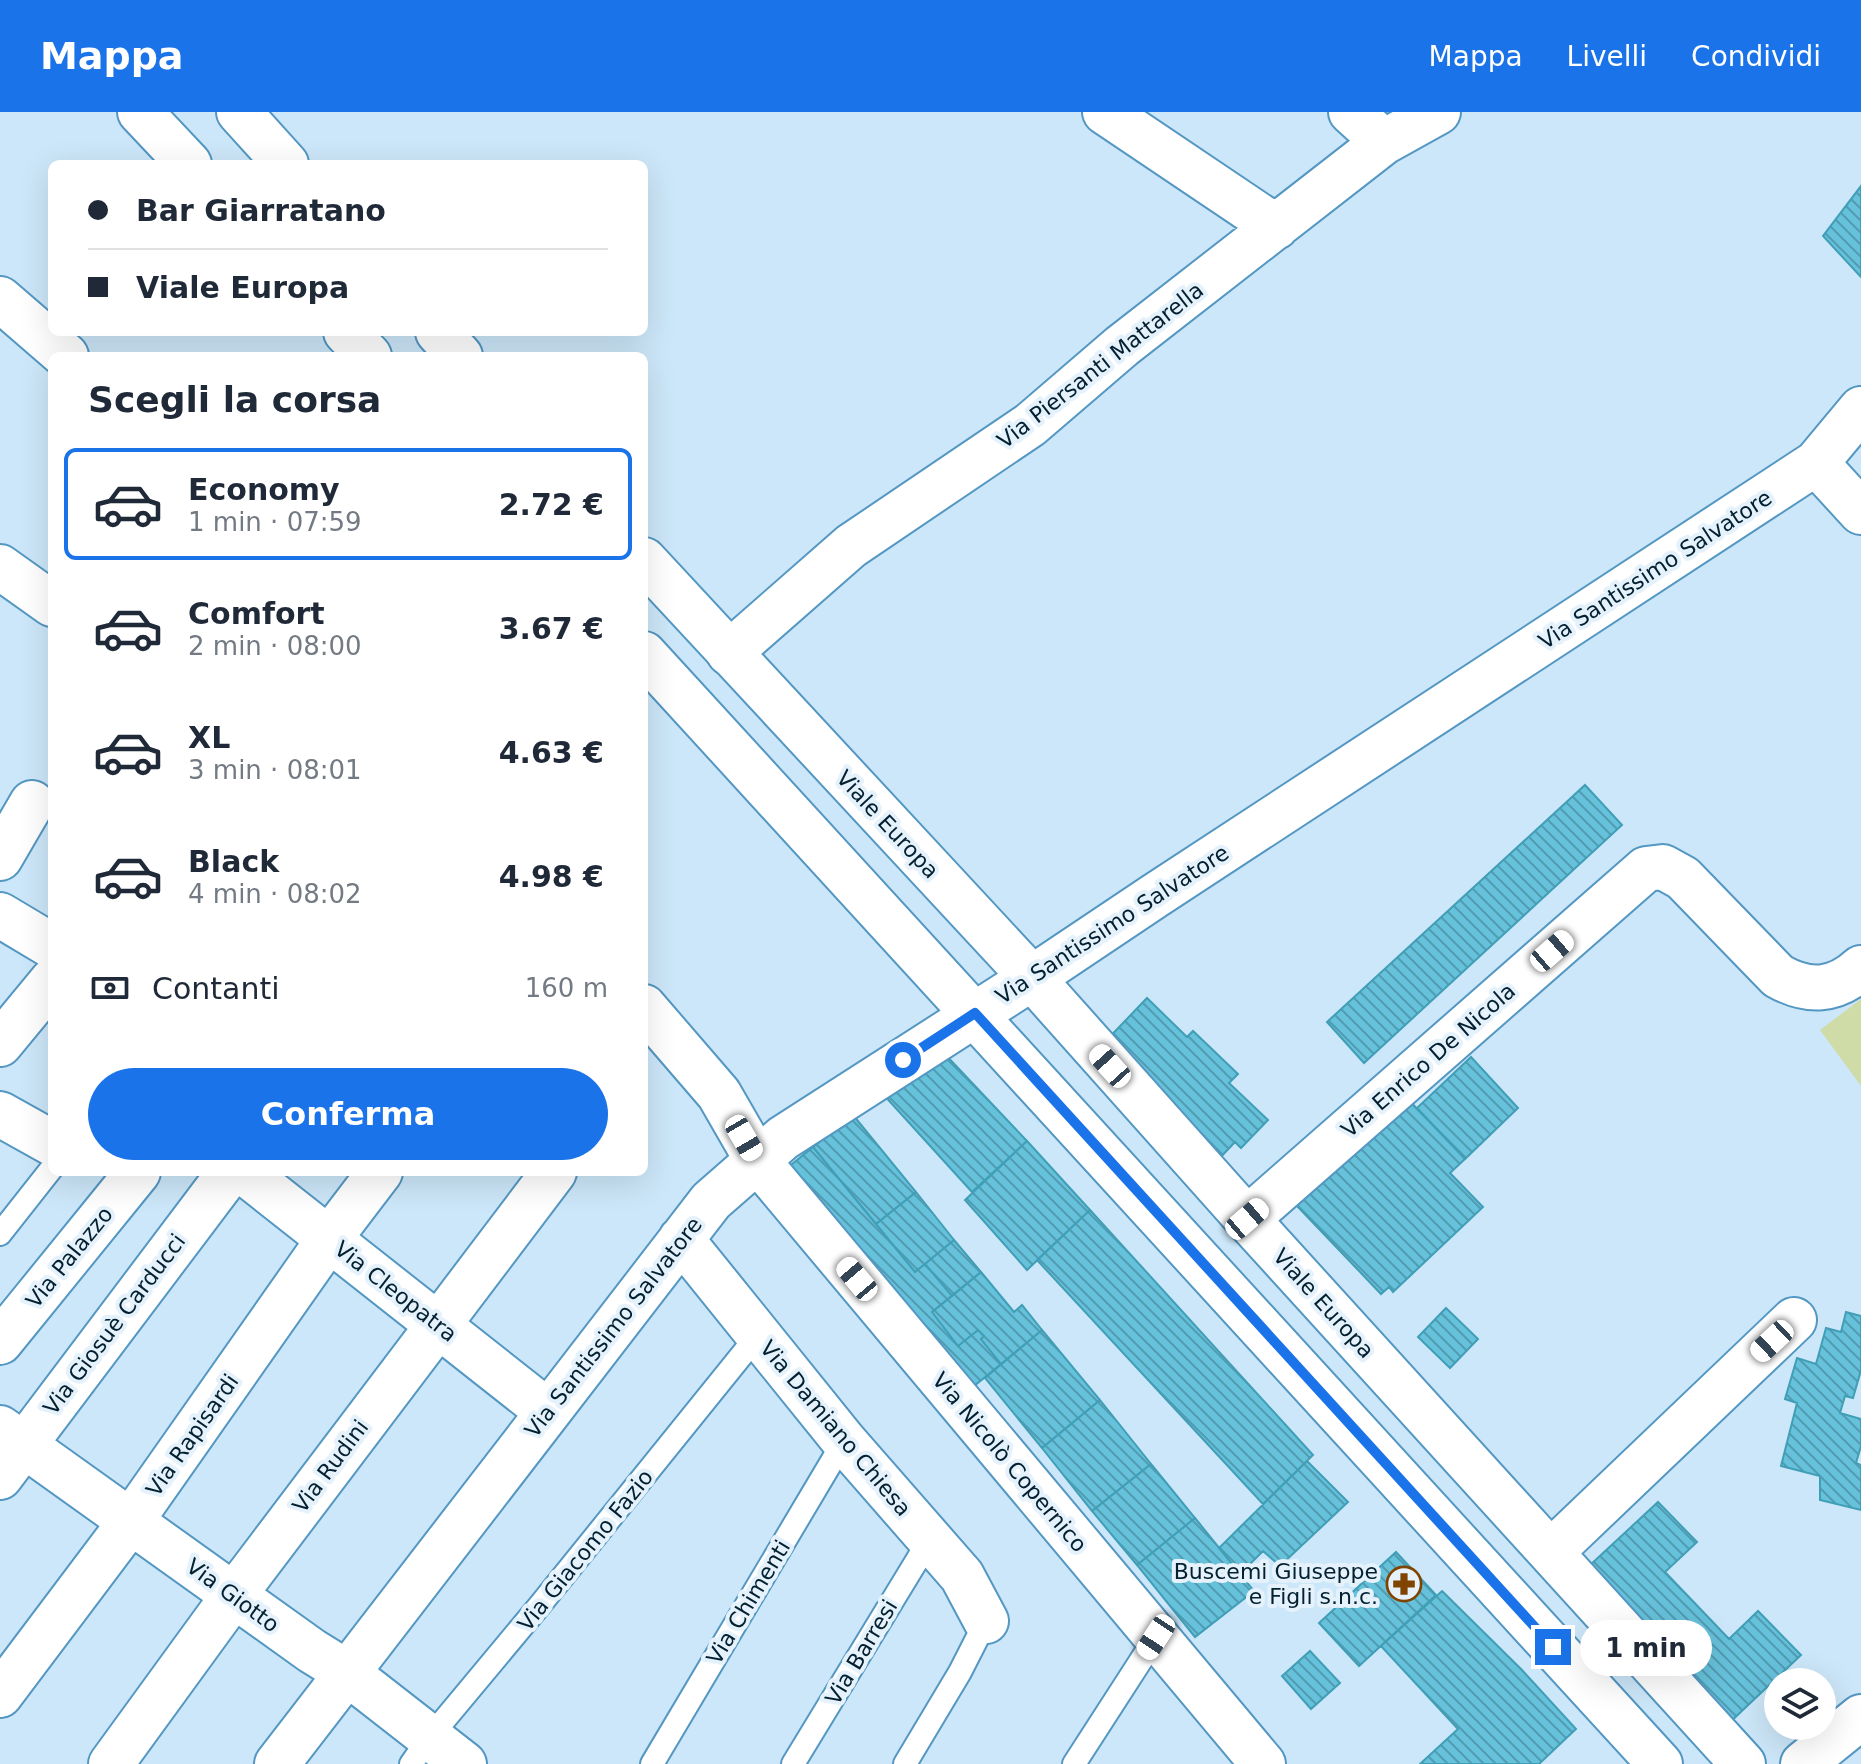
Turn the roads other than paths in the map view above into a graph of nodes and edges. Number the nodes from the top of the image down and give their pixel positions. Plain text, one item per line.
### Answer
1 (140, 112) edge
2 (239, 112) edge
3 (1105, 112) edge
4 (1351, 112) edge
5 (1438, 112) edge
6 (1384, 142) junction
7 (185, 160) edge
8 (282, 160) edge
9 (1276, 227) junction
10 (0, 299) edge
11 (350, 336) edge
12 (442, 336) edge
13 (61, 352) edge
14 (365, 352) edge
15 (456, 352) edge
16 (1861, 409) edge
17 (1816, 463) junction
18 (1861, 512) edge
19 (648, 564) edge
20 (0, 567) edge
21 (48, 601) edge
22 (729, 653) junction
23 (648, 658) edge
24 (32, 803) dead end
25 (0, 858) edge
26 (0, 915) edge
27 (48, 944) edge
28 (1861, 968) edge
29 (1032, 978) junction
30 (48, 986) edge
31 (975, 1013) junction
32 (652, 1033) edge
33 (0, 1044) edge
34 (0, 1114) edge
35 (48, 1141) edge
36 (757, 1160) junction
37 (48, 1173) edge
38 (135, 1176) edge
39 (227, 1176) edge
40 (249, 1176) edge
41 (377, 1176) edge
42 (551, 1176) edge
43 (1247, 1219) junction
44 (0, 1234) edge
45 (329, 1239) junction
46 (681, 1239) junction
47 (1794, 1320) dead end
48 (437, 1323) junction
49 (758, 1335) junction
50 (0, 1342) edge
51 (547, 1411) junction
52 (844, 1441) junction
53 (8, 1450) edge
54 (131, 1521) junction
55 (930, 1539) junction
56 (1551, 1552) junction
57 (234, 1595) junction
58 (986, 1621) joint
59 (1156, 1637) junction
60 (346, 1672) junction
61 (0, 1695) edge
62 (1861, 1717) edge
63 (420, 1750) edge
64 (1252, 1759) edge
65 (111, 1764) edge
66 (277, 1764) edge
67 (464, 1764) edge
68 (652, 1764) edge
69 (793, 1764) edge
70 (905, 1764) edge
71 (1074, 1764) edge
72 (1660, 1764) edge
73 (1743, 1764) edge
74 (1803, 1764) edge

1 - 7 street
2 - 8 street
3 - 9 street
4 - 6 street
5 - 6 street, Via Piersanti Mattarella
6 - 9 street, Via Piersanti Mattarella
9 - 22 street, Via Piersanti Mattarella
10 - 13 street
11 - 14 street
12 - 15 street
16 - 17 street, Via Santissimo Salvatore
17 - 18 street
17 - 29 street, Via Santissimo Salvatore
19 - 22 street, Viale Europa
20 - 21 street
22 - 29 street, Viale Europa
23 - 31 street
24 - 25 street
26 - 27 street
28 - 43 street, Via Enrico De Nicola
29 - 31 street, Via Santissimo Salvatore
29 - 43 street, Viale Europa
30 - 33 street
31 - 36 street, Via Santissimo Salvatore
31 - 72 street
32 - 36 street, Via Nicolò Copernico
34 - 35 street
36 - 46 street, Via Santissimo Salvatore
36 - 59 street, Via Nicolò Copernico
37 - 44 lane
38 - 50 street, Via Palazzo
39 - 53 street, Via Giosuè Carducci
40 - 45 street, Via Cleopatra
41 - 45 street, Via Rapisardi
42 - 48 street, Via Rudini
43 - 56 street, Viale Europa
45 - 48 street, Via Cleopatra
45 - 54 street, Via Rapisardi
46 - 49 street, Via Damiano Chiesa
46 - 51 street, Via Santissimo Salvatore
47 - 56 street
48 - 51 street, Via Cleopatra
48 - 57 street, Via Rudini
49 - 52 street, Via Damiano Chiesa
49 - 63 lane, Via Giacomo Fazio
51 - 60 street, Via Santissimo Salvatore
52 - 55 street, Via Damiano Chiesa
52 - 68 lane, Via Chimenti
53 - 54 street, Via Giotto
54 - 57 street, Via Giotto
54 - 61 street, Via Rapisardi
55 - 58 street, Via Damiano Chiesa
55 - 69 lane, Via Barresi
56 - 73 street, Viale Europa
57 - 60 street, Via Giotto
57 - 65 street, Via Rudini
58 - 70 lane
59 - 64 street, Via Nicolò Copernico
59 - 71 lane
60 - 63 street, Via Giotto
60 - 66 street, Via Santissimo Salvatore
62 - 74 street
63 - 67 street, Via Giotto

